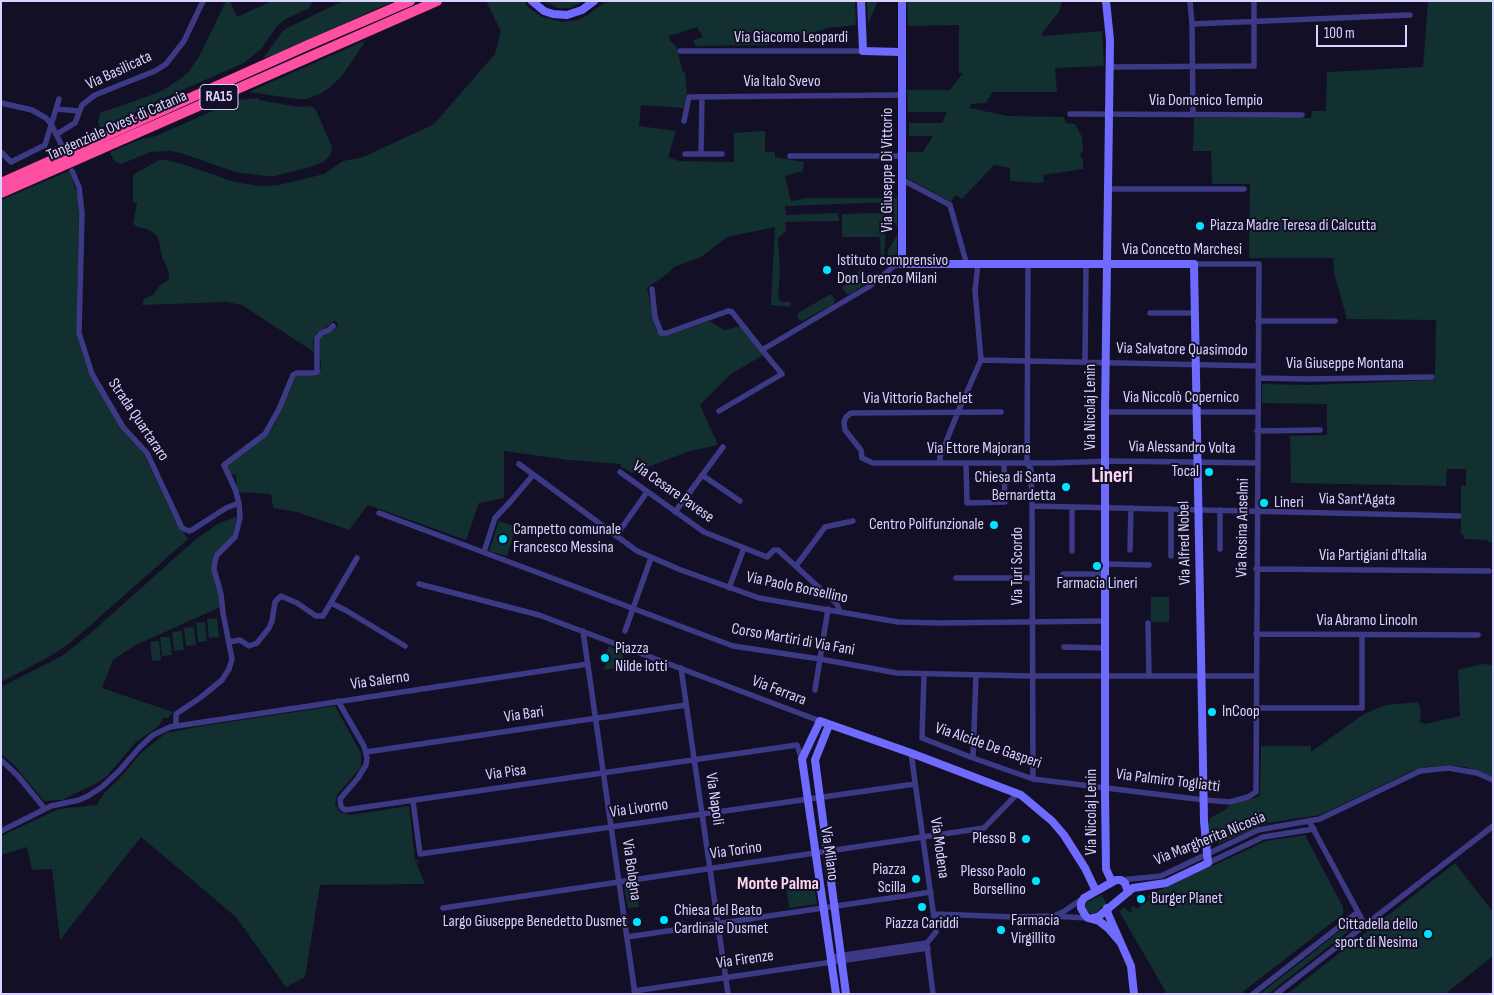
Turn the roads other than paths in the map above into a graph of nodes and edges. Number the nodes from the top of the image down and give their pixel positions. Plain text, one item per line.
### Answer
1 (203, 1) edge
2 (410, 1) edge
3 (437, 1) edge
4 (532, 1) edge
5 (594, 1) edge
6 (861, 1) edge
7 (902, 1) edge
8 (1106, 1) edge
9 (1190, 1) edge
10 (1254, 1) edge
11 (1410, 15) dead end
12 (1254, 21) junction
13 (1192, 24) junction
14 (680, 51) dead end
15 (863, 51) junction
16 (901, 52) junction
17 (1109, 67) junction
18 (1193, 67) junction
19 (901, 95) junction
20 (702, 96) junction
21 (59, 99) dead end
22 (1, 103) edge
23 (56, 109) junction
24 (79, 111) junction
25 (1070, 114) dead end
26 (1109, 114) junction
27 (1193, 114) junction
28 (1302, 115) dead end
29 (684, 121) dead end
30 (57, 134) junction
31 (62, 146) dead end
32 (1, 152) edge
33 (685, 154) dead end
34 (701, 154) junction
35 (722, 154) dead end
36 (790, 156) dead end
37 (901, 156) junction
38 (72, 171) dead end
39 (901, 179) junction
40 (1, 183) edge
41 (1107, 189) junction
42 (1244, 189) dead end
43 (1, 193) edge
44 (902, 264) junction
45 (967, 264) junction
46 (978, 264) junction
47 (1028, 264) junction
48 (1086, 264) junction
49 (1106, 264) junction
50 (1194, 264) junction
51 (1259, 264) joint
52 (652, 289) dead end
53 (1150, 313) dead end
54 (1195, 314) junction
55 (1335, 321) dead end
56 (1258, 322) junction
57 (333, 326) dead end
58 (762, 350) junction
59 (981, 360) junction
60 (1027, 361) junction
61 (1085, 362) junction
62 (1106, 362) junction
63 (1196, 364) junction
64 (1258, 366) junction
65 (1432, 377) dead end
66 (1258, 378) junction
67 (720, 412) dead end
68 (958, 412) junction
69 (1001, 412) dead end
70 (1105, 412) junction
71 (1197, 412) junction
72 (1258, 412) junction
73 (1320, 430) dead end
74 (1257, 431) junction
75 (722, 447) dead end
76 (860, 450) joint
77 (1105, 461) junction
78 (1197, 462) junction
79 (940, 463) junction
80 (966, 463) junction
81 (1004, 463) junction
82 (1028, 463) junction
83 (1258, 463) junction
84 (519, 464) dead end
85 (620, 472) dead end
86 (533, 475) junction
87 (702, 475) junction
88 (648, 492) junction
89 (740, 501) dead end
90 (239, 503) junction
91 (1032, 506) junction
92 (1072, 507) junction
93 (1105, 508) junction
94 (1131, 508) junction
95 (1172, 509) junction
96 (1198, 510) junction
97 (1220, 510) junction
98 (1257, 511) junction
99 (675, 512) junction
100 (378, 513) dead end
101 (1459, 516) dead end
102 (853, 521) dead end
103 (616, 536) junction
104 (744, 548) junction
105 (1220, 549) dead end
106 (1130, 550) dead end
107 (1072, 551) dead end
108 (484, 552) junction
109 (1171, 556) dead end
110 (357, 558) dead end
111 (650, 558) junction
112 (1105, 564) junction
113 (1149, 565) dead end
114 (796, 566) junction
115 (1256, 569) junction
116 (1489, 571) dead end
117 (1063, 574) dead end
118 (1105, 574) junction
119 (956, 578) dead end
120 (1032, 578) junction
121 (419, 584) dead end
122 (729, 588) junction
123 (331, 604) junction
124 (633, 608) junction
125 (828, 610) junction
126 (840, 612) junction
127 (1106, 621) junction
128 (1031, 622) junction
129 (1148, 623) dead end
130 (626, 630) dead end
131 (583, 631) junction
132 (1256, 634) junction
133 (1362, 635) junction
134 (1478, 635) dead end
135 (229, 642) junction
136 (406, 646) dead end
137 (1064, 647) dead end
138 (1106, 648) junction
139 (820, 659) junction
140 (588, 664) junction
141 (681, 668) junction
142 (924, 674) junction
143 (976, 675) junction
144 (1031, 676) junction
145 (1106, 676) junction
146 (1148, 676) junction
147 (1201, 676) junction
148 (1256, 676) junction
149 (815, 690) dead end
150 (338, 701) junction
151 (686, 705) junction
152 (1255, 708) junction
153 (595, 718) junction
154 (820, 721) junction
155 (176, 725) junction
156 (829, 725) junction
157 (366, 752) junction
158 (911, 753) junction
159 (973, 758) junction
160 (802, 759) junction
161 (1, 760) edge
162 (694, 760) junction
163 (603, 773) junction
164 (1033, 778) junction
165 (1493, 780) edge
166 (915, 784) junction
167 (1105, 787) junction
168 (1256, 792) joint
169 (1018, 793) junction
170 (820, 797) junction
171 (807, 799) junction
172 (1204, 800) junction
173 (412, 801) junction
174 (45, 809) junction
175 (702, 814) junction
176 (1310, 821) junction
177 (1493, 826) edge
178 (611, 827) junction
179 (1314, 829) junction
180 (1, 831) edge
181 (923, 837) junction
182 (828, 851) junction
183 (815, 853) junction
184 (1207, 859) junction
185 (710, 868) junction
186 (1121, 880) junction
187 (619, 882) junction
188 (1112, 882) junction
189 (1096, 891) junction
190 (931, 892) junction
191 (1128, 892) junction
192 (1084, 898) junction
193 (835, 906) junction
194 (443, 908) dead end
195 (824, 908) junction
196 (1107, 908) junction
197 (1358, 912) junction
198 (935, 914) junction
199 (1050, 916) junction
200 (1091, 918) junction
201 (718, 923) junction
202 (1365, 925) junction
203 (627, 937) junction
204 (1120, 942) junction
205 (927, 946) junction
206 (879, 953) junction
207 (842, 958) junction
208 (831, 959) junction
209 (726, 977) junction
210 (635, 992) edge
211 (728, 994) edge
212 (836, 994) edge
213 (846, 994) edge
214 (934, 994) edge
215 (1134, 994) edge
216 (1253, 994) edge
217 (1276, 994) edge

1 - 24 street, Via Basilicata
2 - 40 highway, Tangenziale Ovest di Catania / RA15
3 - 43 highway, Tangenziale Ovest di Catania / RA15
4 - 5 main road
6 - 15 main road
7 - 16 main road, Via Giuseppe Di Vittorio
8 - 17 main road, Via Nicolaj Lenin
9 - 13 street
10 - 12 street
11 - 12 street
12 - 13 street
12 - 18 street
13 - 18 street
14 - 15 street, Via Giacomo Leopardi
15 - 16 main road, Via Giacomo Leopardi
16 - 19 main road, Via Giuseppe Di Vittorio
17 - 18 street
17 - 26 main road, Via Nicolaj Lenin
18 - 27 street
19 - 20 street, Via Italo Svevo
19 - 37 main road, Via Giuseppe Di Vittorio
20 - 29 street
20 - 34 street
21 - 23 street
22 - 30 street
23 - 24 street
23 - 32 street
24 - 30 street, Via Basilicata
25 - 26 street, Via Domenico Tempio
26 - 27 street, Via Domenico Tempio
26 - 41 main road, Via Nicolaj Lenin
27 - 28 street, Via Domenico Tempio
30 - 31 street
33 - 34 street
34 - 35 street
36 - 37 street
37 - 39 main road, Via Giuseppe Di Vittorio
38 - 90 street, Strada Quartararo
39 - 44 main road, Via Giuseppe Di Vittorio
39 - 45 street
41 - 42 street
41 - 49 main road, Via Nicolaj Lenin
44 - 45 main road
44 - 58 street
45 - 46 main road
46 - 47 main road
46 - 59 street
47 - 48 main road
47 - 60 street, Via Turi Scordo
48 - 49 main road
48 - 61 street
49 - 50 main road, Via Concetto Marchesi
49 - 62 main road, Via Nicolaj Lenin
50 - 51 street, Via Concetto Marchesi
50 - 54 main road, Via Alfred Nobel
51 - 56 street, Via Rosina Anselmi
52 - 58 street
53 - 54 street
54 - 63 main road, Via Alfred Nobel
55 - 56 street
56 - 64 street, Via Rosina Anselmi
57 - 90 street
58 - 67 street
59 - 60 street, Via Salvatore Quasimodo
59 - 68 street
60 - 61 street, Via Salvatore Quasimodo
60 - 82 street, Via Turi Scordo
61 - 62 street, Via Salvatore Quasimodo
62 - 63 street, Via Salvatore Quasimodo
62 - 70 main road, Via Nicolaj Lenin
63 - 64 street, Via Salvatore Quasimodo
63 - 71 main road, Via Alfred Nobel
64 - 66 street, Via Rosina Anselmi
65 - 66 street, Via Giuseppe Montana
66 - 72 street, Via Rosina Anselmi
68 - 69 street, Via Vittorio Bachelet
68 - 76 street, Via Vittorio Bachelet
68 - 79 street
70 - 71 street, Via Niccolò Copernico
70 - 77 main road, Via Nicolaj Lenin
71 - 72 street, Via Niccolò Copernico
71 - 78 main road, Via Alfred Nobel
72 - 74 street, Via Rosina Anselmi
73 - 74 street
74 - 83 street, Via Rosina Anselmi
75 - 87 street
76 - 79 street, Via Ettore Majorana
77 - 78 street, Via Alessandro Volta
77 - 82 street, Via Ettore Majorana
77 - 93 main road, Via Nicolaj Lenin
78 - 83 street, Via Alessandro Volta
78 - 96 main road, Via Alfred Nobel
79 - 80 street, Via Ettore Majorana
80 - 81 street, Via Ettore Majorana
80 - 81 street
81 - 82 street, Via Ettore Majorana
82 - 91 street, Via Turi Scordo
83 - 98 street, Via Rosina Anselmi
84 - 86 street, Via Paolo Borsellino
85 - 88 street, Via Cesare Pavese
86 - 103 street, Via Paolo Borsellino
86 - 108 street
87 - 89 street
87 - 99 street
88 - 99 street, Via Cesare Pavese
88 - 103 street
90 - 135 street
91 - 92 street, Via Sant'Agata
91 - 120 street, Via Turi Scordo
92 - 93 street, Via Sant'Agata
92 - 107 street
93 - 94 street, Via Sant'Agata
93 - 112 main road, Via Nicolaj Lenin
94 - 95 street, Via Sant'Agata
94 - 106 street
95 - 96 street, Via Sant'Agata
95 - 109 street
96 - 97 street, Via Sant'Agata
96 - 147 main road, Via Alfred Nobel
97 - 98 street, Via Sant'Agata
97 - 105 street
98 - 101 street, Via Sant'Agata
98 - 115 street, Via Rosina Anselmi
99 - 104 street, Via Cesare Pavese
100 - 108 street, Corso Martiri di Via Fani
102 - 114 street
103 - 111 street, Via Paolo Borsellino
104 - 114 street, Via Cesare Pavese
104 - 122 street
108 - 124 street, Corso Martiri di Via Fani
110 - 123 street
111 - 122 street, Via Paolo Borsellino
111 - 124 street
112 - 113 street
112 - 118 main road, Via Nicolaj Lenin
114 - 126 street
115 - 116 street, Via Partigiani d'Italia
115 - 132 street, Via Rosina Anselmi
117 - 118 street
118 - 127 main road, Via Nicolaj Lenin
119 - 120 street
120 - 128 street, Via Turi Scordo
121 - 131 street, Via Ferrara
122 - 125 street, Via Paolo Borsellino
123 - 135 street
123 - 136 street
124 - 130 street
124 - 139 street, Corso Martiri di Via Fani
125 - 126 street, Via Paolo Borsellino
125 - 139 street
126 - 128 street, Via Paolo Borsellino
127 - 128 street, Via Paolo Borsellino
127 - 138 main road, Via Nicolaj Lenin
128 - 144 street, Via Turi Scordo
129 - 146 street
131 - 140 street, Via Bologna
131 - 141 street, Via Ferrara
132 - 133 street, Via Abramo Lincoln
132 - 148 street, Via Rosina Anselmi
133 - 134 street, Via Abramo Lincoln
133 - 152 street
135 - 155 street
137 - 138 street
138 - 145 main road, Via Nicolaj Lenin
139 - 142 street, Corso Martiri di Via Fani
139 - 149 street
140 - 150 street, Via Salerno
140 - 153 street, Via Bologna
141 - 151 street, Via Napoli
141 - 154 street, Via Ferrara
142 - 143 street, Corso Martiri di Via Fani
142 - 159 street, Via Alcide De Gasperi
143 - 144 street, Corso Martiri di Via Fani
143 - 159 street
144 - 145 street, Corso Martiri di Via Fani
144 - 164 street, Via Turi Scordo
145 - 146 street, Corso Martiri di Via Fani
145 - 167 main road, Via Nicolaj Lenin
146 - 147 street, Corso Martiri di Via Fani
147 - 148 street, Corso Martiri di Via Fani
147 - 172 main road, Via Alfred Nobel
148 - 152 street, Via Rosina Anselmi
150 - 155 street, Via Salerno
150 - 157 street
151 - 153 street, Via Bari
151 - 162 street, Via Napoli
152 - 168 street, Via Rosina Anselmi
153 - 157 street, Via Bari
153 - 163 street, Via Bologna
154 - 156 main road, Via Ferrara
154 - 160 main road
155 - 174 street, Via Salerno
156 - 158 main road, Via Ferrara
156 - 170 main road, Via Milano
157 - 173 street, Via Pisa
158 - 166 street, Via Modena
158 - 169 main road, Via Ferrara
159 - 164 street, Via Alcide De Gasperi
160 - 162 street, Via Pisa
160 - 171 main road, Via Milano
161 - 174 street
162 - 163 street, Via Pisa
162 - 175 street, Via Napoli
163 - 173 street, Via Pisa
163 - 178 street, Via Bologna
164 - 167 street, Via Alcide De Gasperi
165 - 176 street, Via Margherita Nicosia
166 - 170 street, Via Livorno
166 - 181 street, Via Modena
167 - 172 street, Via Palmiro Togliatti
167 - 188 main road, Via Nicolaj Lenin
168 - 172 street, Via Palmiro Togliatti
169 - 181 street, Via Torino
169 - 189 main road, Via Ferrara
170 - 171 street, Via Livorno
170 - 182 main road, Via Milano
171 - 175 street, Via Livorno
171 - 183 main road, Via Milano
172 - 184 main road, Via Alfred Nobel
173 - 178 street, Via Livorno
174 - 180 street, Via Salerno
175 - 178 street, Via Livorno
175 - 185 street, Via Napoli
176 - 179 street
176 - 184 street, Via Margherita Nicosia
177 - 202 street
178 - 187 street, Via Bologna
179 - 184 street, Via Margherita Nicosia
179 - 197 street
181 - 182 street, Via Torino
181 - 190 street, Via Modena
182 - 183 street, Via Torino
182 - 193 main road, Via Milano
183 - 185 street, Via Torino
183 - 195 main road, Via Milano
184 - 186 street, Via Margherita Nicosia
184 - 191 main road, Via Margherita Nicosia
185 - 187 street, Via Torino
185 - 201 street, Via Napoli
186 - 188 main road
186 - 191 main road
187 - 194 street, Via Torino
187 - 203 street, Via Bologna
188 - 189 main road
189 - 192 main road
190 - 193 street
190 - 198 street, Via Modena
191 - 196 main road
192 - 199 street
192 - 200 main road
193 - 195 street
193 - 207 main road, Via Milano
195 - 201 street
195 - 208 main road, Via Milano
196 - 200 main road
196 - 204 main road
197 - 202 street
197 - 216 street
198 - 199 street
198 - 205 street, Via Modena
199 - 200 street
200 - 204 main road
201 - 203 street
201 - 209 street, Via Napoli
202 - 217 street
203 - 210 street, Via Bologna
204 - 215 main road
205 - 206 street
205 - 214 street
206 - 207 street, Via Firenze
206 - 207 street, Via Firenze
207 - 208 street, Via Firenze
207 - 213 main road, Via Milano
208 - 209 street, Via Firenze
208 - 212 main road, Via Milano
209 - 210 street, Via Firenze
209 - 211 street, Via Napoli

